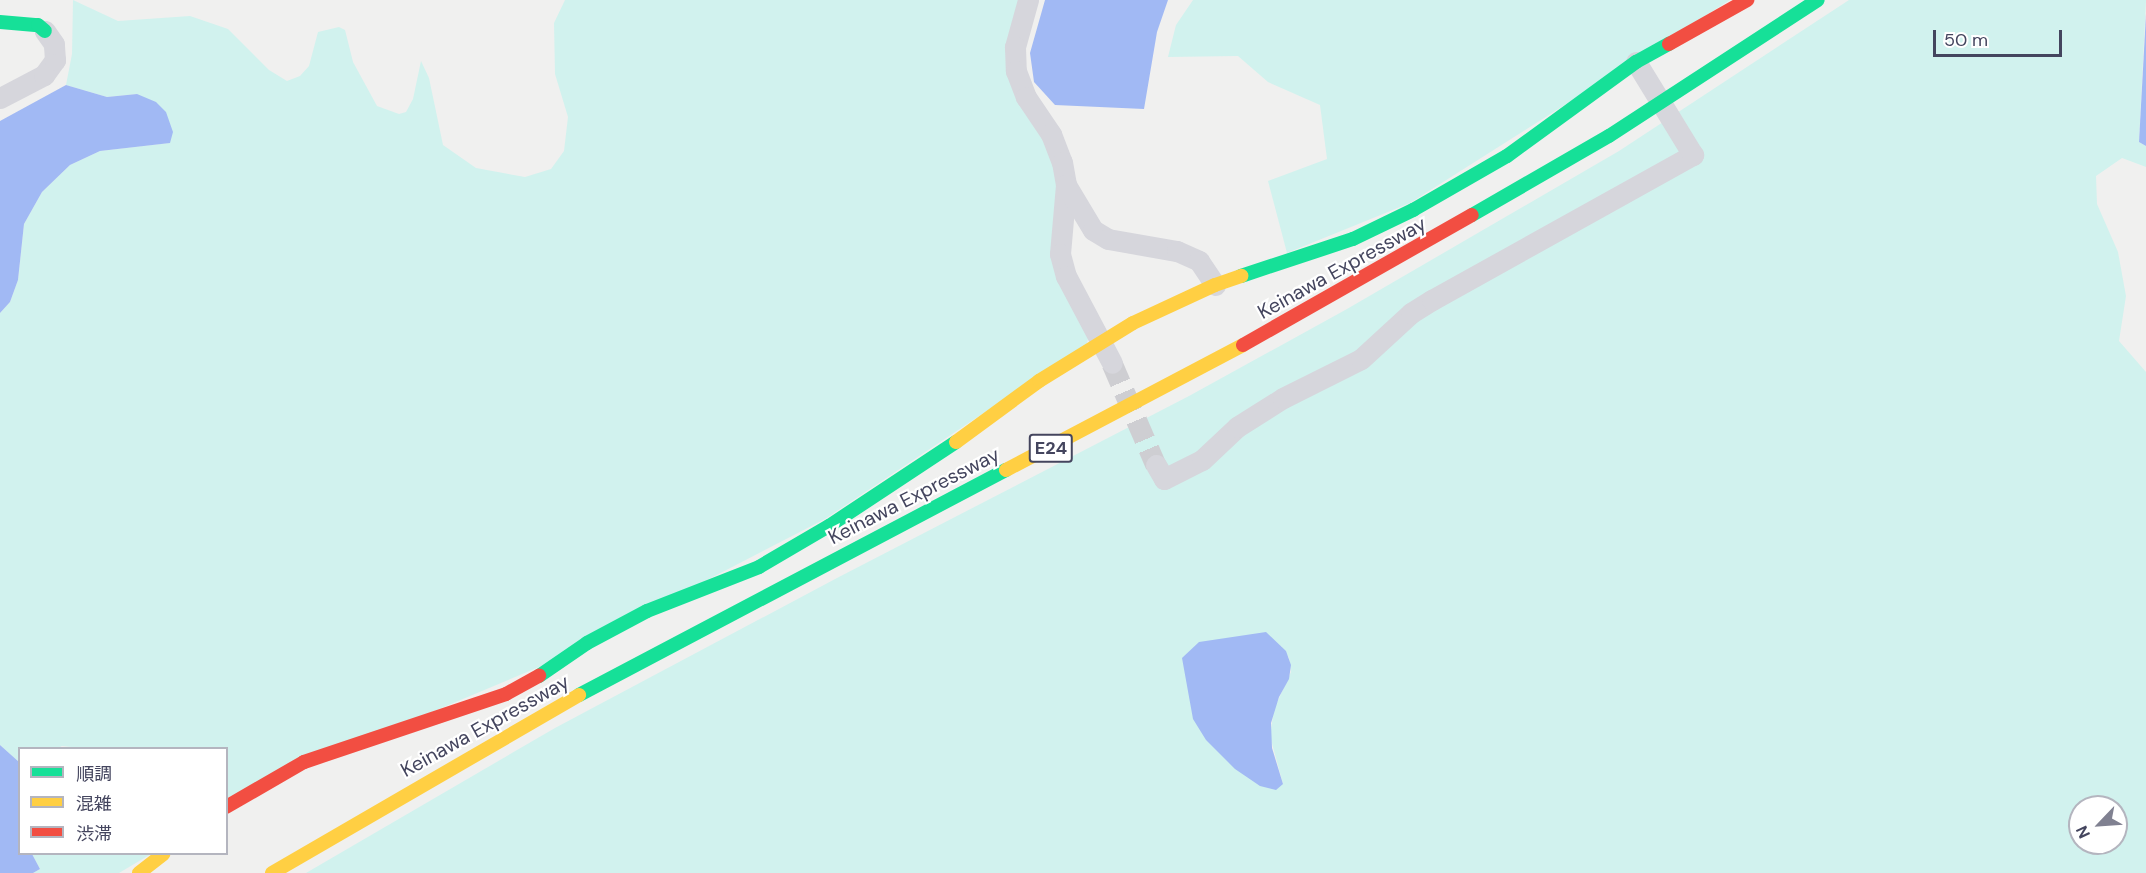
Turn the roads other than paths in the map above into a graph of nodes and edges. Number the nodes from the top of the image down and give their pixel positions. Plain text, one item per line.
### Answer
1 (1028, 0) edge
2 (1747, 0) edge
3 (1818, 0) edge
4 (1710, 10) edge
5 (0, 22) edge
6 (45, 31) joint
7 (1638, 66) junction
8 (1662, 82) dead end
9 (1642, 94) dead end
10 (0, 98) edge
11 (1563, 146) dead end
12 (1066, 185) junction
13 (1215, 285) junction
14 (1101, 344) junction
15 (1112, 363) tunnel mouth
16 (1156, 465) dead end
17 (228, 806) edge
18 (163, 855) edge
19 (265, 870) edge
20 (138, 873) edge

1 - 12 street
2 - 4 main road
3 - 19 main road, Keinawa Expressway / E24
4 - 7 main road
5 - 6 main road
6 - 10 street
7 - 13 main road
7 - 16 street
8 - 9 main road
11 - 19 main road, Keinawa Expressway / E24
12 - 13 street
12 - 14 street
13 - 14 main road
14 - 15 street
14 - 17 main road
18 - 20 main road

